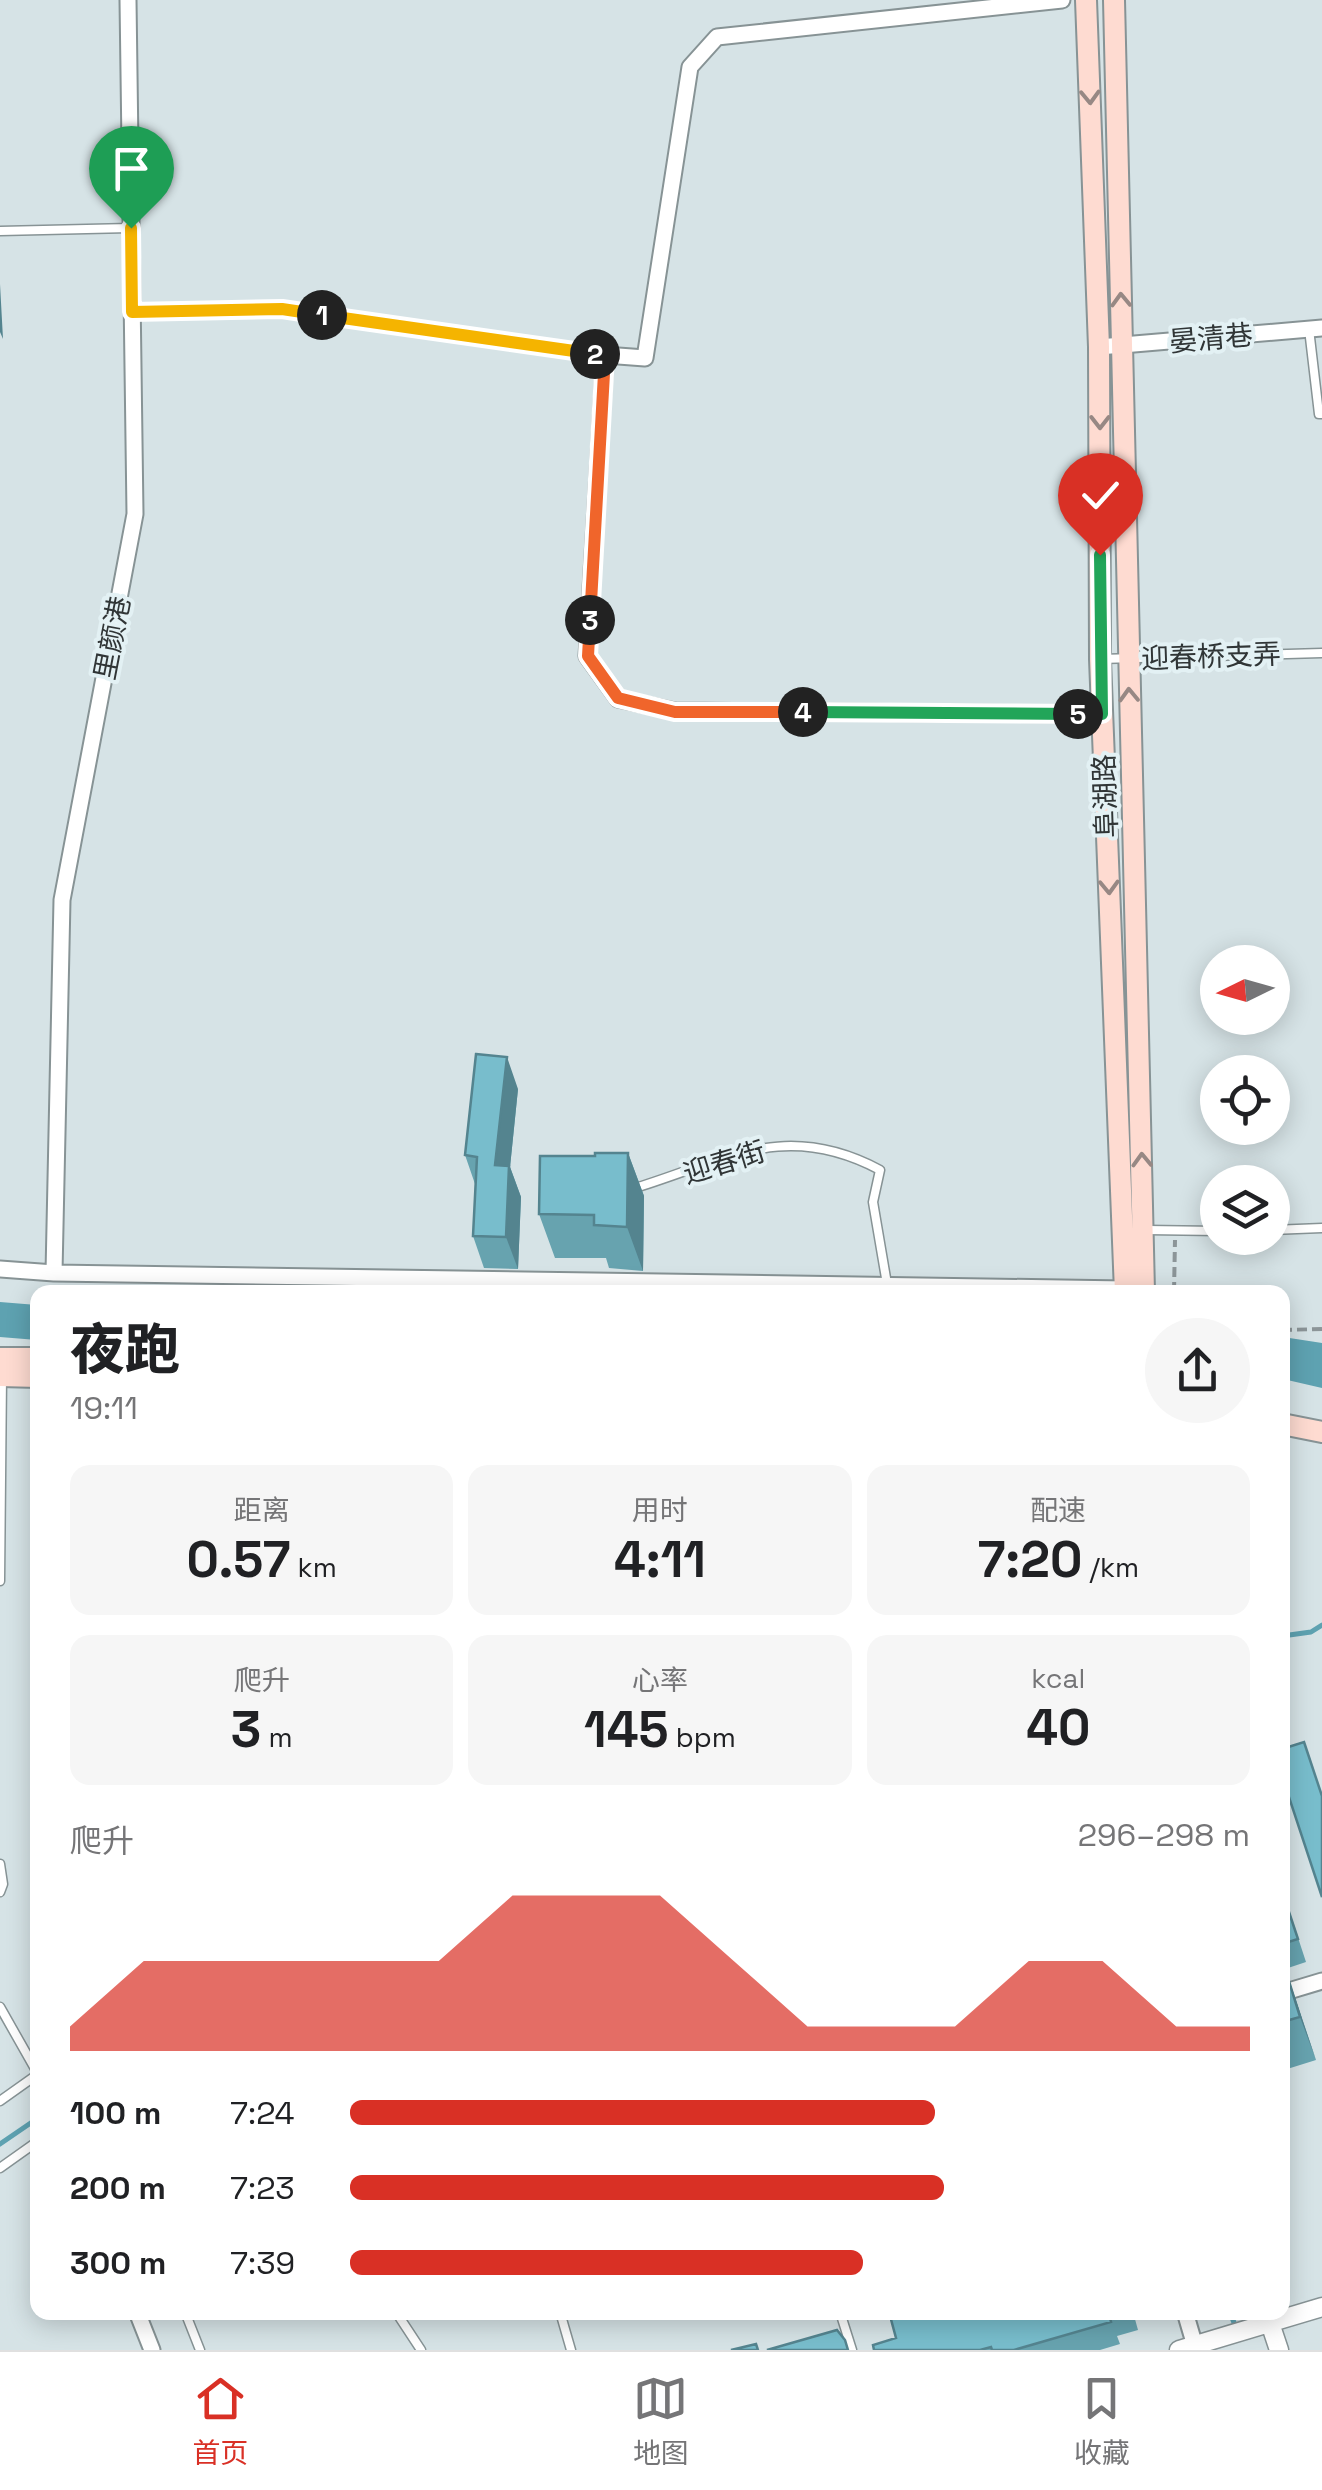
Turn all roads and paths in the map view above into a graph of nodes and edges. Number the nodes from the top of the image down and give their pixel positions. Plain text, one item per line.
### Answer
1 (128, 0) edge
2 (1062, 0) edge
3 (1086, 0) edge
4 (1114, 0) edge
5 (131, 228) junction
6 (0, 231) edge
7 (132, 312) junction
8 (1316, 328) edge
9 (1122, 345) junction
10 (1100, 347) junction
11 (605, 356) junction
12 (1322, 414) edge
13 (1322, 653) edge
14 (1128, 659) junction
15 (1100, 660) junction
16 (1102, 714) junction
17 (628, 1191) edge
18 (1322, 1228) edge
19 (1290, 1229) edge
20 (1133, 1230) junction
21 (1175, 1230) junction
22 (1200, 1230) edge
23 (0, 1269) edge
24 (54, 1273) junction
25 (888, 1285) joint
26 (1131, 1285) edge
27 (1174, 1285) edge
28 (1322, 1329) edge
29 (1290, 1330) edge
30 (30, 1360) edge
31 (1, 1367) edge
32 (30, 1375) edge
33 (1290, 1426) edge
34 (1322, 1432) edge
35 (1290, 1440) edge
36 (1322, 1446) edge
37 (0, 1581) edge
38 (0, 1864) edge
39 (0, 1892) edge
40 (1322, 1981) edge
41 (1290, 1991) edge
42 (0, 2007) edge
43 (30, 2060) edge
44 (30, 2080) edge
45 (0, 2101) edge
46 (30, 2147) edge
47 (0, 2168) edge
48 (1322, 2307) edge
49 (1290, 2314) edge
50 (140, 2320) edge
51 (189, 2320) edge
52 (401, 2320) edge
53 (562, 2320) edge
54 (843, 2320) edge
55 (1189, 2320) edge
56 (1258, 2322) edge
57 (1199, 2347) edge
58 (152, 2350) edge
59 (200, 2350) edge
60 (422, 2350) edge
61 (571, 2350) edge
62 (852, 2350) edge
63 (1279, 2350) edge

1 - 5 street, 里颜港
2 - 11 street
3 -> 10 main road, 阜湖路
9 -> 4 main road, 阜湖路
5 - 6 lane
5 - 7 street, 里颜港
7 - 11 lane
7 - 24 street, 里颜港
8 - 9 street, 晏清巷
8 - 12 lane
9 - 10 street, 晏清巷
9 - 14 main road, 阜湖路
10 -> 15 main road, 阜湖路
11 - 16 street
13 - 14 lane, 迎春桥支弄
14 - 15 lane, 迎春桥支弄
20 -> 14 main road, 阜湖路
15 - 16 main road, 阜湖路
16 -> 20 main road, 阜湖路
17 - 25 lane, 迎春街
18 - 19 lane
20 - 21 lane
20 - 26 main road, 阜湖路
21 - 22 lane
21 - 27 path
23 - 24 street
24 - 25 street
28 - 29 path
30 - 31 main road
31 - 32 main road
31 - 37 lane
33 - 34 main road
35 - 36 main road
38 - 39 lane
40 - 41 street
42 - 43 lane
44 - 45 lane
46 - 47 lane
48 - 49 street
50 - 58 street
51 - 59 lane
52 - 60 lane
53 - 61 lane
54 - 62 lane
55 - 57 street
56 - 57 street
56 - 63 street

